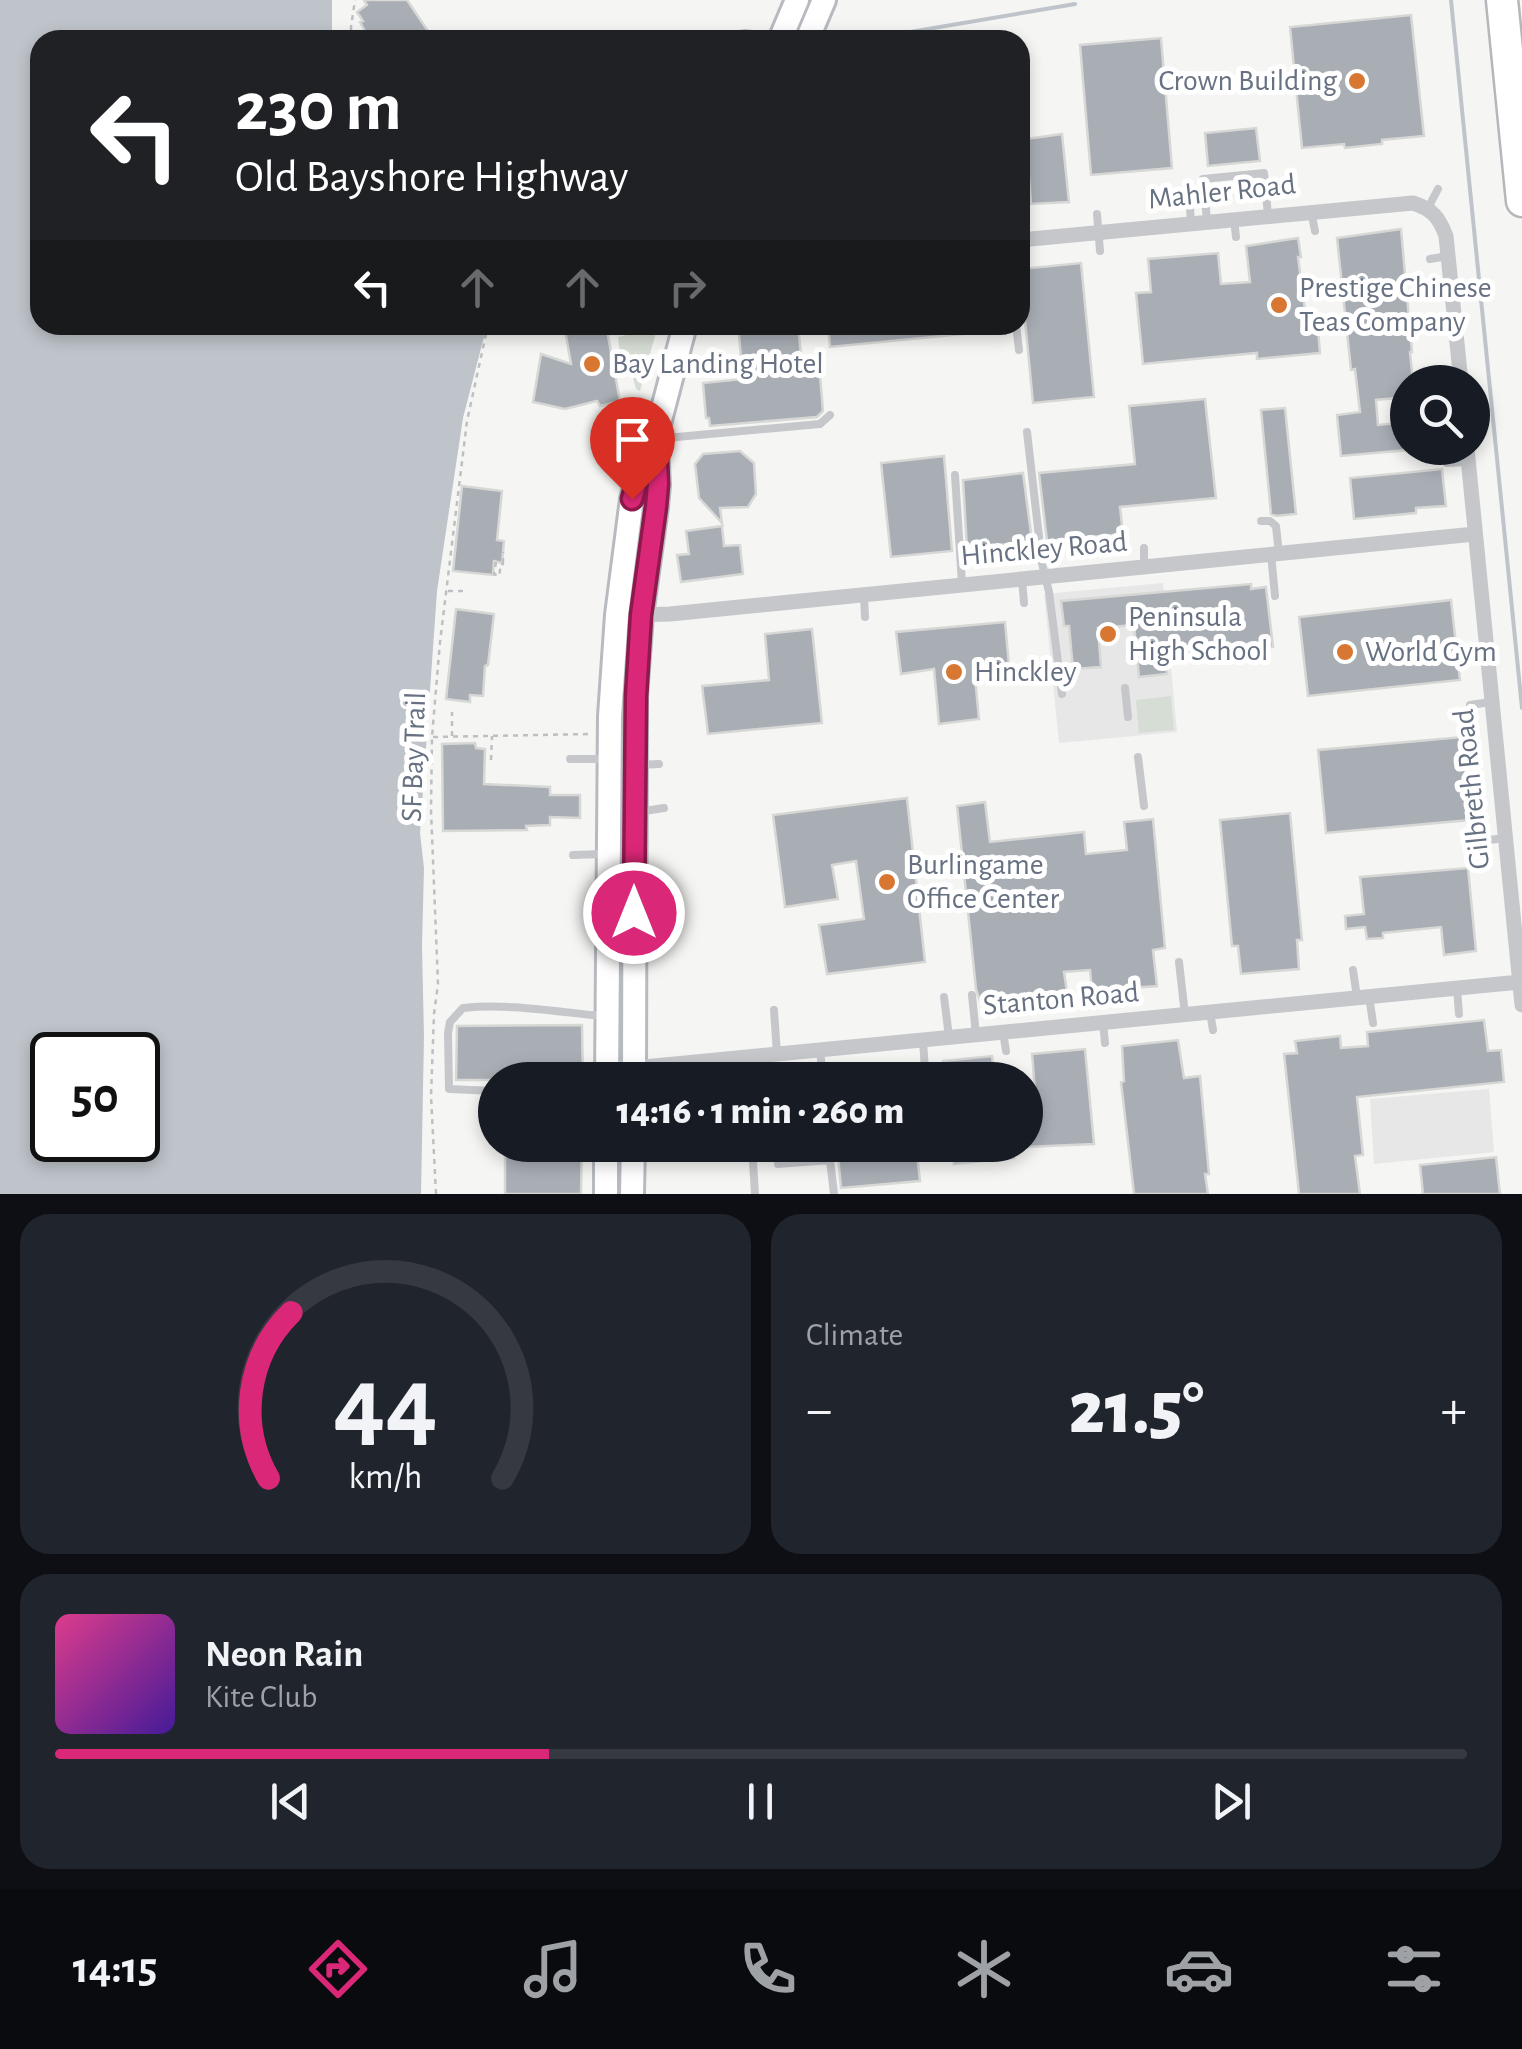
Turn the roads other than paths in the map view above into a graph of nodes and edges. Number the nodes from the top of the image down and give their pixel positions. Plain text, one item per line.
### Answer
1 (797, 0) edge
2 (1500, 0) edge
3 (827, 2) edge
4 (789, 30) edge
5 (812, 30) edge
6 (1438, 189) dead end
7 (1522, 201) edge
8 (1428, 208) junction
9 (1311, 211) junction
10 (1097, 214) dead end
11 (1268, 215) junction
12 (1196, 217) junction
13 (1234, 218) junction
14 (1314, 230) dead end
15 (1098, 232) junction
16 (1030, 235) edge
17 (1236, 238) dead end
18 (1100, 251) dead end
19 (1448, 256) junction
20 (1430, 259) dead end
21 (682, 335) edge
22 (1017, 335) edge
23 (1018, 350) dead end
24 (1454, 365) edge
25 (830, 416) dead end
26 (625, 430) dead end
27 (1027, 432) dead end
28 (656, 439) junction
29 (1469, 465) edge
30 (955, 475) dead end
31 (1261, 521) dead end
32 (1476, 534) junction
33 (1144, 548) dead end
34 (1275, 554) junction
35 (1144, 567) junction
36 (1046, 577) junction
37 (1022, 579) junction
38 (962, 584) junction
39 (868, 590) junction
40 (1275, 596) dead end
41 (1024, 602) dead end
42 (617, 615) junction
43 (641, 615) junction
44 (866, 616) dead end
45 (1125, 688) dead end
46 (1062, 694) dead end
47 (1490, 702) junction
48 (1470, 705) dead end
49 (635, 717) junction
50 (1128, 717) dead end
51 (606, 721) junction
52 (1138, 757) dead end
53 (570, 759) dead end
54 (609, 761) junction
55 (659, 764) dead end
56 (635, 765) junction
57 (1144, 806) dead end
58 (664, 808) dead end
59 (634, 812) junction
60 (608, 813) junction
61 (1506, 838) junction
62 (1473, 842) dead end
63 (608, 854) junction
64 (573, 856) dead end
65 (1179, 962) dead end
66 (1353, 970) dead end
67 (1520, 982) edge
68 (1456, 988) junction
69 (972, 994) dead end
70 (944, 996) dead end
71 (1363, 997) junction
72 (1522, 1004) edge
73 (774, 1010) dead end
74 (1210, 1012) junction
75 (1459, 1014) dead end
76 (1185, 1015) junction
77 (608, 1017) junction
78 (1103, 1022) junction
79 (1373, 1023) dead end
80 (1213, 1030) dead end
81 (1004, 1032) junction
82 (976, 1034) junction
83 (949, 1037) junction
84 (923, 1040) junction
85 (1105, 1043) dead end
86 (820, 1050) junction
87 (1006, 1051) dead end
88 (763, 1055) junction
89 (607, 1062) edge
90 (634, 1062) edge
91 (715, 1062) edge
92 (759, 1062) edge
93 (764, 1062) edge
94 (821, 1062) edge
95 (925, 1062) edge
96 (478, 1090) edge
97 (606, 1162) edge
98 (633, 1162) edge
99 (753, 1162) edge
100 (778, 1162) edge
101 (804, 1162) edge
102 (830, 1162) edge
103 (606, 1194) edge
104 (632, 1194) edge
105 (755, 1194) edge
106 (834, 1194) edge

1 - 4 main road
2 - 7 highway
3 - 5 main road
6 - 8 lane
8 - 9 street, Mahler Road
8 - 19 street
9 - 11 street, Mahler Road
9 - 14 lane
10 - 15 lane
11 - 12 lane
11 - 13 street, Mahler Road
12 - 13 street, Mahler Road
12 - 15 street, Mahler Road
13 - 17 lane
15 - 16 street, Mahler Road
15 - 18 lane
19 - 20 lane
19 - 24 street
21 - 28 main road
22 - 23 lane
25 - 28 lane
26 - 28 lane
27 - 36 lane
28 - 42 main road
28 - 43 main road
29 - 32 street, Gilbreth Road
30 - 38 lane
31 - 34 lane
32 - 34 street, Hinckley Road
32 - 47 street, Gilbreth Road
33 - 35 lane
34 - 35 street, Hinckley Road
34 - 40 lane
35 - 36 street, Hinckley Road
36 - 37 street, Hinckley Road
36 - 46 lane
37 - 38 street, Hinckley Road
37 - 41 lane
38 - 39 street, Hinckley Road
39 - 43 street, Hinckley Road
39 - 44 lane
42 - 43 street, Hinckley Road
42 - 51 main road
43 - 49 main road
45 - 50 lane
47 - 48 lane
47 - 61 street, Gilbreth Road
49 - 51 lane
49 - 56 main road
51 - 54 main road
52 - 57 lane
53 - 54 lane
54 - 56 lane
54 - 60 main road
55 - 56 lane
56 - 59 main road
58 - 59 lane
59 - 60 lane
59 - 90 main road
60 - 63 main road
61 - 62 lane
61 - 67 street, Gilbreth Road
63 - 64 lane
63 - 77 main road
65 - 76 lane
66 - 71 lane
67 - 68 street, Stanton Road
67 - 72 street, Gilbreth Road
68 - 71 street, Stanton Road
68 - 75 lane
69 - 82 lane
70 - 83 lane
71 - 74 street, Stanton Road
71 - 79 lane
73 - 88 lane
74 - 76 street, Stanton Road
74 - 80 lane
76 - 78 street, Stanton Road
77 - 89 main road
77 - 96 lane
78 - 81 street, Stanton Road
78 - 85 lane
81 - 82 street, Stanton Road
81 - 87 lane
82 - 83 street, Stanton Road
83 - 84 street, Stanton Road
84 - 86 street, Stanton Road
84 - 95 lane
86 - 88 street, Stanton Road
86 - 94 lane
88 - 91 street, Stanton Road
88 - 92 lane
88 - 93 lane
97 - 103 main road
98 - 104 main road
99 - 105 lane
100 - 101 lane
102 - 106 lane

